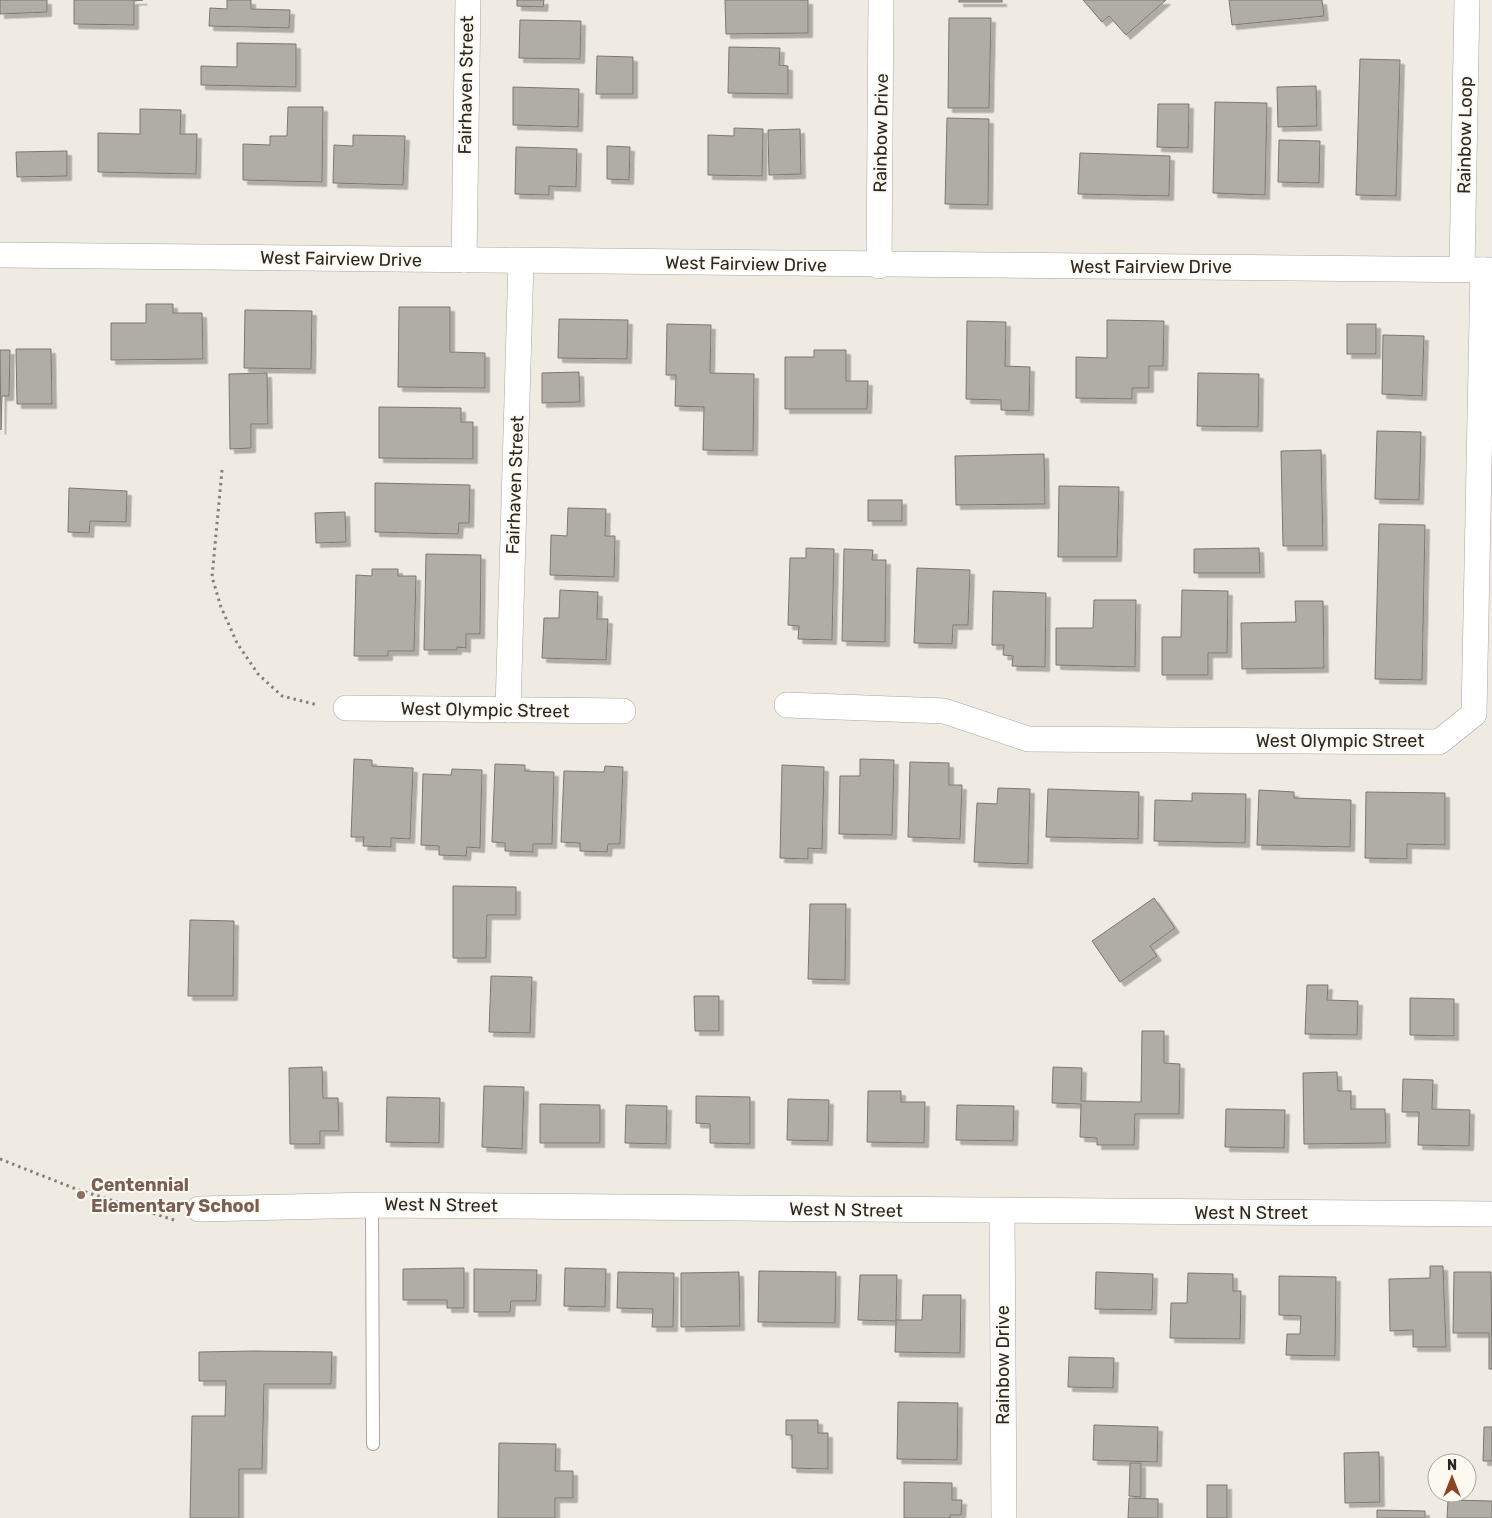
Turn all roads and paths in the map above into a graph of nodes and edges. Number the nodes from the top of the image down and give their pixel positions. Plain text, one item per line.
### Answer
1 (468, 0) edge
2 (881, 0) edge
3 (1468, 0) edge
4 (0, 255) edge
5 (464, 260) junction
6 (521, 261) junction
7 (880, 266) junction
8 (1479, 269) edge
9 (222, 470) dead end
10 (787, 705) dead end
11 (346, 708) joint
12 (508, 710) junction
13 (623, 711) dead end
14 (0, 1159) edge
15 (372, 1205) junction
16 (199, 1209) joint
17 (1002, 1211) junction
18 (1492, 1214) edge
19 (373, 1444) dead end
20 (1004, 1518) edge

1 - 5 street, Fairhaven Street
2 - 7 street, Rainbow Drive
3 - 8 street, Rainbow Loop
4 - 5 street, West Fairview Drive
5 - 6 street, West Fairview Drive
6 - 7 street, West Fairview Drive
6 - 12 street, Fairhaven Street
7 - 8 street, West Fairview Drive
8 - 10 street, West Olympic Street
9 - 11 path
11 - 12 street, West Olympic Street
12 - 13 street, West Olympic Street
14 - 16 path
15 - 16 street, West N Street
15 - 17 street, West N Street
15 - 19 lane
17 - 18 street, West N Street
17 - 20 street, Rainbow Drive

